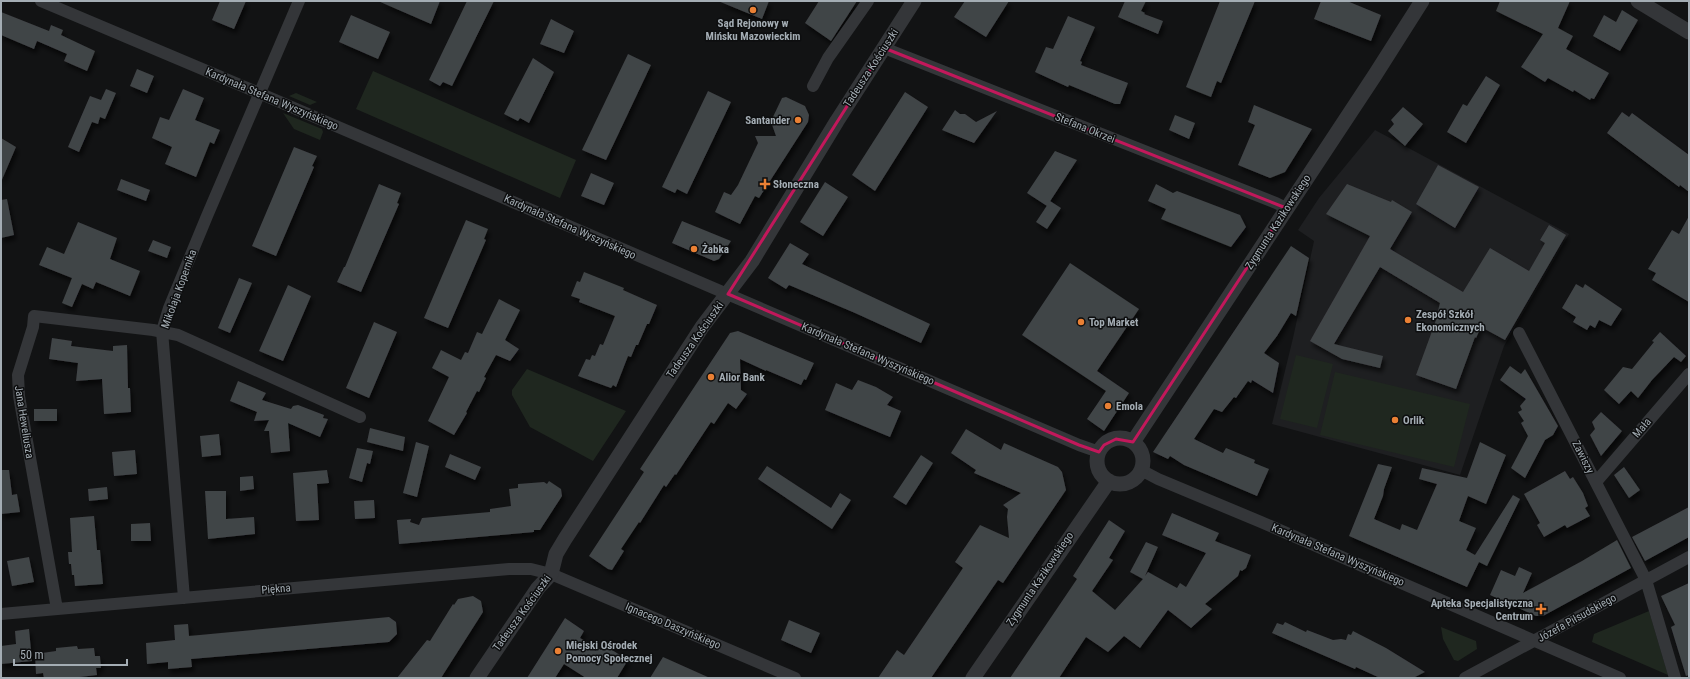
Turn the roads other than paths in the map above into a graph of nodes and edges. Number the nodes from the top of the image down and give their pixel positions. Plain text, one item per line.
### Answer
1 (41, 1) edge
2 (298, 1) edge
3 (868, 1) edge
4 (914, 1) edge
5 (1422, 1) edge
6 (1638, 1) edge
7 (1689, 32) edge
8 (884, 48) junction
9 (813, 86) dead end
10 (259, 93) junction
11 (1286, 208) junction
12 (728, 294) junction
13 (162, 331) junction
14 (1519, 333) dead end
15 (1689, 374) edge
16 (360, 417) dead end
17 (1133, 442) junction
18 (1099, 452) junction
19 (1141, 470) junction
20 (1108, 481) junction
21 (1596, 482) junction
22 (1689, 557) edge
23 (551, 574) junction
24 (1646, 580) junction
25 (184, 598) junction
26 (56, 609) junction
27 (1, 614) edge
28 (1536, 640) junction
29 (476, 678) edge
30 (795, 678) edge
31 (973, 678) edge
32 (1465, 678) edge
33 (1620, 678) edge
34 (1675, 678) edge

1 - 10 street, Kardynała Stefana Wyszyńskiego
2 - 10 street, Mikołaja Kopernika
3 - 9 street
4 - 8 street, Tadeusza Kościuszki
5 - 11 street, Zygmunta Kazikowskiego
6 - 7 street
8 - 11 street, Stefana Okrzei
8 - 12 street, Tadeusza Kościuszki
10 - 12 street, Kardynała Stefana Wyszyńskiego
10 - 13 street, Mikołaja Kopernika
11 - 17 street, Zygmunta Kazikowskiego
12 - 18 street, Kardynała Stefana Wyszyńskiego
12 - 23 street, Tadeusza Kościuszki
13 - 16 street
13 - 25 street, Mikołaja Kopernika
13 - 26 street, Jana Heweliusza
14 - 21 street, Zawiszy
15 - 21 street, Mała
17 - 18 street
17 - 19 street
18 - 20 street
19 - 20 street
19 - 28 street, Kardynała Stefana Wyszyńskiego
20 - 31 street, Zygmunta Kazikowskiego
21 - 24 street, Zawiszy
22 - 24 street, Józefa Piłsudskiego
23 - 25 street, Piękna
23 - 29 street, Tadeusza Kościuszki
23 - 30 street, Ignacego Daszyńskiego
24 - 28 street, Józefa Piłsudskiego
24 - 34 street, Zawiszy
25 - 26 street, Piękna
26 - 27 street, Piękna
28 - 32 street, Józefa Piłsudskiego
28 - 33 street, Kardynała Stefana Wyszyńskiego

